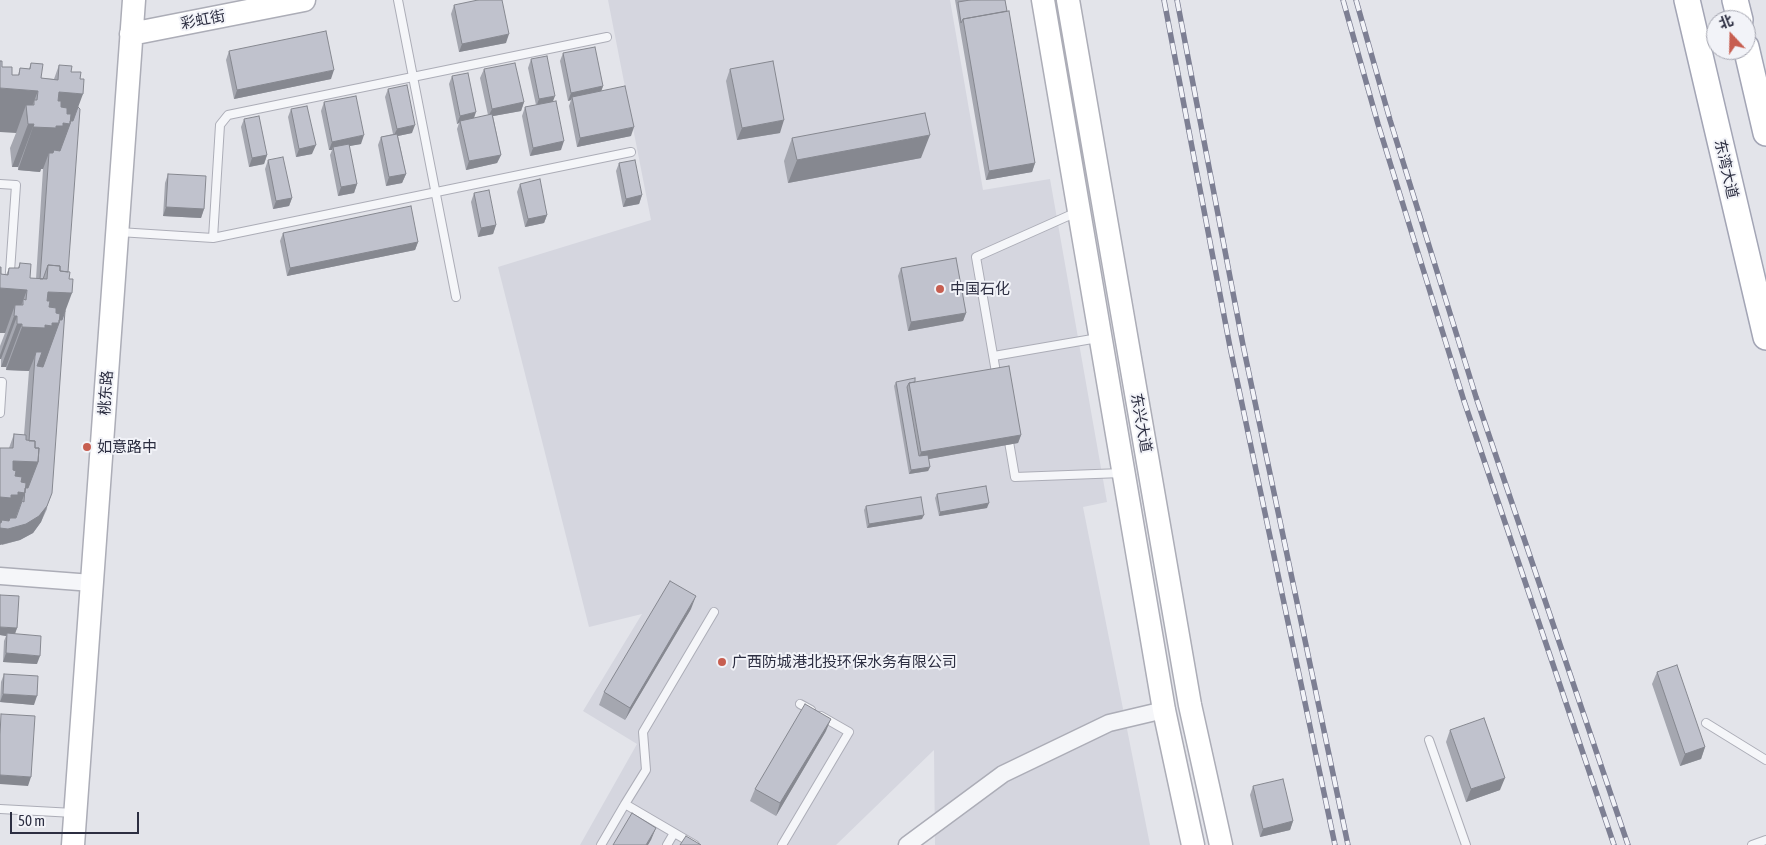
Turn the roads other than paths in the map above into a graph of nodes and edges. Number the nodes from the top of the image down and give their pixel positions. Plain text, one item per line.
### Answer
1 (134, 0) edge
2 (304, 0) edge
3 (398, 0) edge
4 (1043, 0) edge
5 (1068, 0) edge
6 (1687, 0) edge
7 (132, 34) junction
8 (607, 37) dead end
9 (1749, 60) edge
10 (413, 77) junction
11 (1766, 132) edge
12 (631, 152) dead end
13 (0, 184) edge
14 (436, 192) junction
15 (1079, 212) junction
16 (117, 232) junction
17 (213, 238) junction
18 (0, 285) edge
19 (456, 297) dead end
20 (1766, 337) edge
21 (1101, 338) junction
22 (994, 356) junction
23 (0, 382) edge
24 (998, 384) edge
25 (0, 413) edge
26 (1007, 430) edge
27 (1124, 472) junction
28 (0, 576) edge
29 (92, 583) junction
30 (714, 612) dead end
31 (800, 704) dead end
32 (1164, 710) junction
33 (1706, 723) dead end
34 (1429, 740) dead end
35 (1766, 760) edge
36 (625, 804) junction
37 (0, 809) edge
38 (76, 814) junction
39 (674, 833) junction
40 (1766, 840) edge
41 (73, 845) edge
42 (601, 845) edge
43 (667, 845) edge
44 (695, 845) edge
45 (782, 845) edge
46 (907, 845) edge
47 (1193, 845) edge
48 (1221, 845) edge
49 (1466, 845) edge
50 (1752, 845) edge

1 - 7 main road, 桃东路
2 - 7 main road, 彩虹街
3 - 10 lane
4 - 15 main road, 东兴大道
5 - 48 main road, 东兴大道
6 - 20 main road, 东湾大道
7 - 16 main road, 桃东路
8 - 10 lane
9 - 11 main road
10 - 14 lane
10 - 17 lane
12 - 14 lane
13 - 18 lane
14 - 17 lane
14 - 19 lane
15 - 21 main road, 东兴大道
15 - 22 lane
16 - 17 lane
16 - 29 main road, 桃东路
21 - 22 lane
21 - 27 main road, 东兴大道
22 - 24 lane
23 - 25 lane
26 - 27 lane
27 - 32 main road, 东兴大道
28 - 29 street
29 - 38 main road, 桃东路
30 - 36 lane
31 - 45 lane
32 - 46 street
32 - 47 main road, 东兴大道
33 - 35 lane
34 - 49 lane
36 - 39 lane
36 - 42 lane
37 - 38 lane
38 - 41 main road, 桃东路
39 - 43 lane
39 - 44 lane
40 - 50 lane

